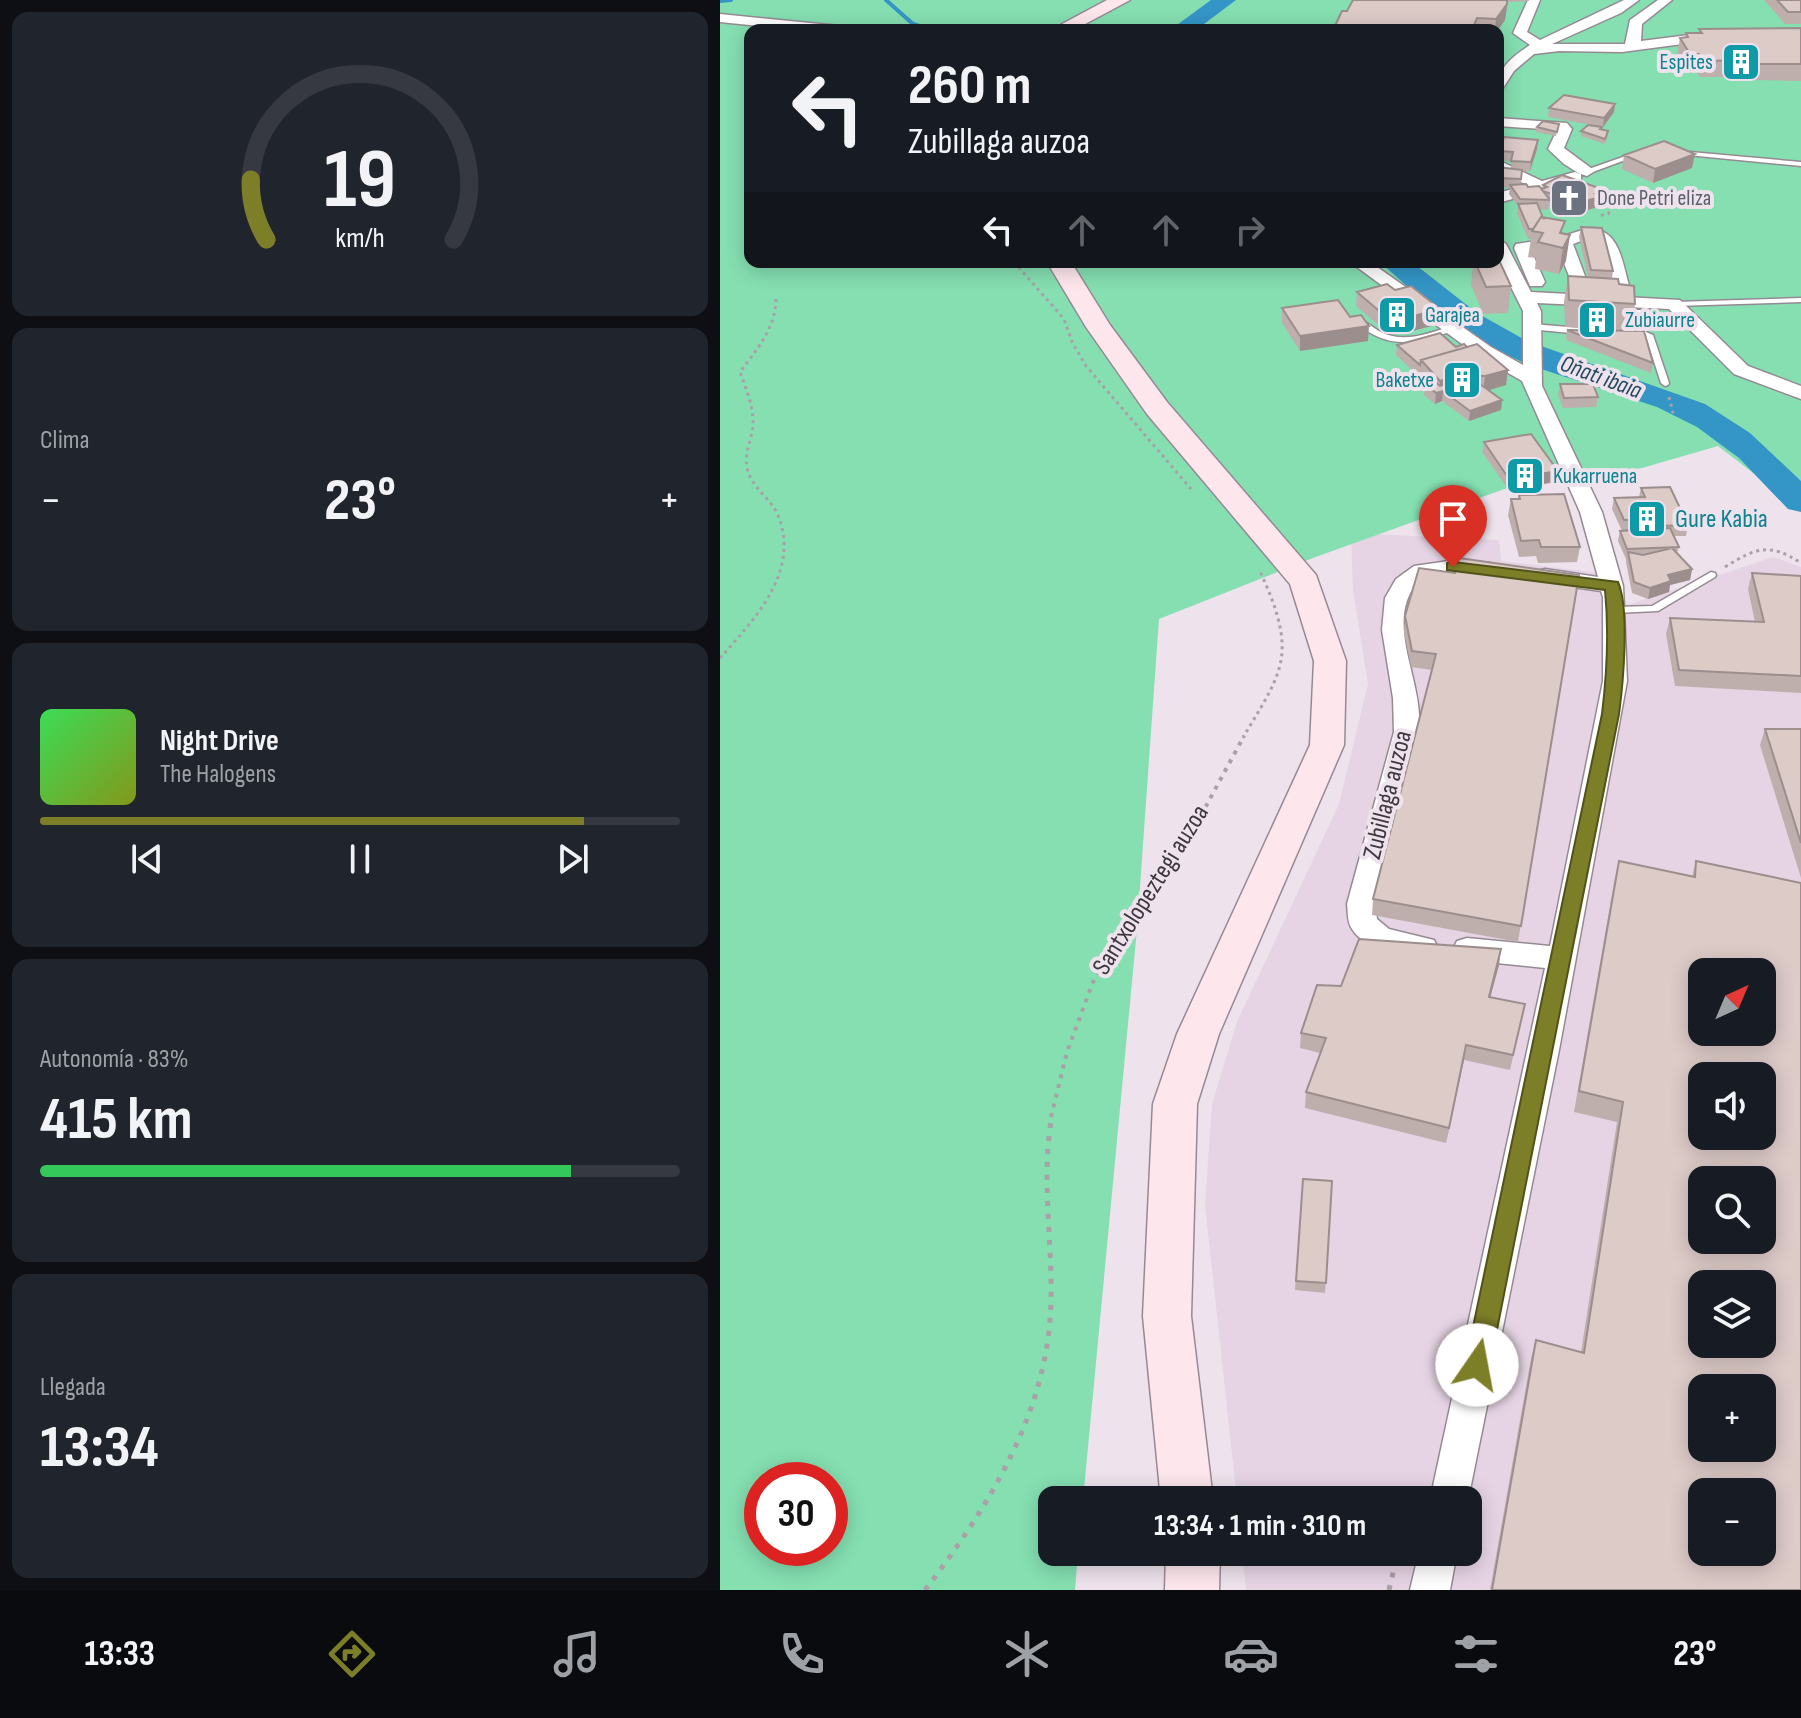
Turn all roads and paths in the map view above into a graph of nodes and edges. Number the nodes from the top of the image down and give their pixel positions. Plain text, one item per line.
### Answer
1 (1121, 0) edge
2 (1534, 0) edge
3 (1633, 0) edge
4 (1666, 0) edge
5 (720, 18) edge
6 (780, 24) edge
7 (1072, 24) edge
8 (1636, 31) junction
9 (1568, 33) junction
10 (1733, 35) edge
11 (1679, 39) junction
12 (1629, 47) junction
13 (1535, 48) junction
14 (1587, 48) junction
15 (1504, 74) edge
16 (1504, 122) edge
17 (1650, 152) edge
18 (1673, 152) edge
19 (1801, 164) edge
20 (1504, 168) edge
21 (1587, 171) junction
22 (1561, 181) junction
23 (1542, 186) junction
24 (1504, 196) edge
25 (1594, 217) dead end
26 (1564, 242) junction
27 (1504, 253) edge
28 (1019, 268) edge
29 (1063, 268) edge
30 (1367, 268) edge
31 (1581, 287) junction
32 (1528, 289) junction
33 (776, 298) dead end
34 (1801, 300) edge
35 (1674, 304) junction
36 (1639, 312) dead end
37 (1353, 317) edge
38 (1532, 328) junction
39 (1452, 329) junction
40 (1595, 332) edge
41 (1626, 334) edge
42 (1642, 335) junction
43 (1530, 377) junction
44 (1665, 383) dead end
45 (1801, 393) edge
46 (1199, 498) dead end
47 (1253, 560) dead end
48 (1801, 563) edge
49 (1711, 575) joint
50 (1614, 598) junction
51 (720, 658) edge
52 (1560, 958) junction
53 (1185, 1486) edge
54 (1452, 1486) edge
55 (1193, 1566) edge
56 (1395, 1566) edge
57 (1435, 1566) edge
58 (925, 1590) edge
59 (1192, 1590) edge
60 (1389, 1590) edge
61 (1430, 1590) edge

1 - 7 main road
2 - 13 street
3 - 9 street
4 - 8 street
5 - 6 street
8 - 11 street
8 - 12 street
9 - 13 street
9 - 14 street
10 - 11 street
11 - 12 street
12 - 14 street
13 - 14 street
13 - 15 street
16 - 21 street
17 - 21 lane
18 - 19 lane
20 - 23 street
21 - 22 street
22 - 23 street
22 - 25 path
23 - 24 street
26 - 31 street
26 - 31 street
26 - 32 street
27 - 32 street
28 - 46 path
29 - 53 main road
30 - 39 street
31 - 32 street
32 - 35 street
32 - 38 street
33 - 51 path
34 - 35 lane
35 - 45 street
36 - 42 lane
37 - 39 lane
38 - 40 lane
38 - 43 street
39 - 43 street
41 - 42 lane
42 - 44 lane
43 - 50 street
47 - 58 path, Santxolopeztegi auzoa
48 - 49 path
49 - 50 lane, Zubillaga auzoa
50 - 52 street
50 - 52 street, Zubillaga auzoa
52 - 54 street
55 - 59 main road
56 - 60 path
57 - 61 street

